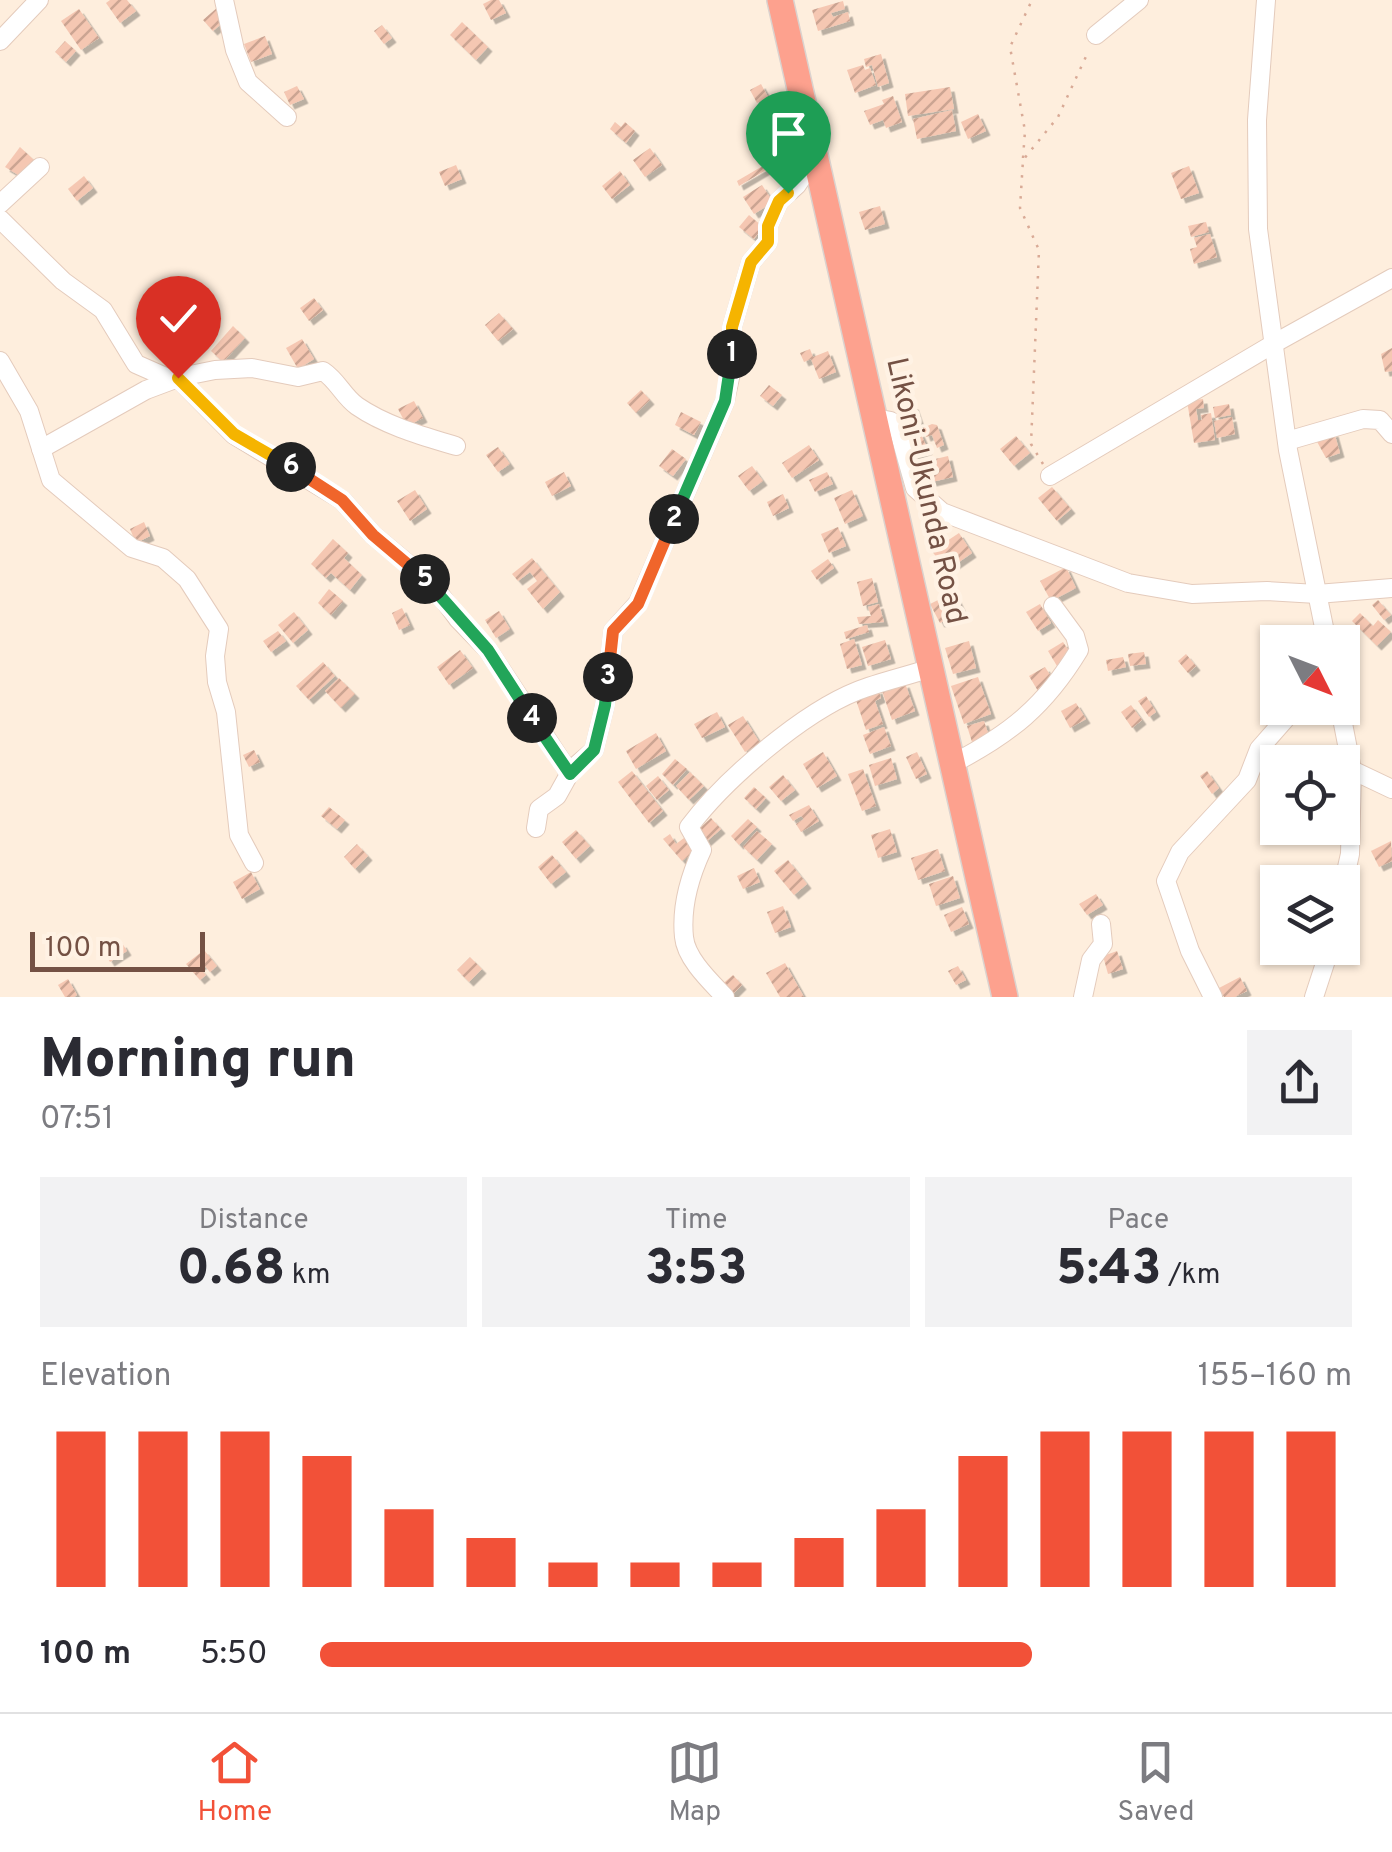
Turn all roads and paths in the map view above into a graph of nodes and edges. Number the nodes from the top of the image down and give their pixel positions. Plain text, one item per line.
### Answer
1 (39, 0) edge
2 (224, 0) edge
3 (780, 0) edge
4 (1032, 0) edge
5 (1139, 0) edge
6 (1266, 0) edge
7 (1096, 35) joint
8 (0, 40) edge
9 (287, 117) dead end
10 (816, 157) junction
11 (1023, 160) junction
12 (40, 167) dead end
13 (0, 204) edge
14 (0, 219) edge
15 (1392, 278) edge
16 (1274, 343) junction
17 (0, 361) edge
18 (178, 378) junction
19 (875, 418) junction
20 (1392, 434) edge
21 (1287, 441) junction
22 (456, 446) dead end
23 (41, 449) junction
24 (1050, 476) joint
25 (1392, 588) edge
26 (1317, 594) junction
27 (1053, 606) dead end
28 (1322, 625) edge
29 (931, 668) junction
30 (1280, 725) edge
31 (954, 764) junction
32 (570, 774) junction
33 (1360, 774) edge
34 (1392, 789) edge
35 (536, 828) dead end
36 (254, 862) dead end
37 (1101, 924) dead end
38 (1324, 965) edge
39 (725, 997) edge
40 (1005, 997) edge
41 (1084, 997) edge
42 (1213, 997) edge
43 (1314, 997) edge

1 - 8 street
2 - 9 street
3 - 10 highway, Likoni-Ukunda Road
4 - 11 path
5 - 7 street
6 - 16 street
7 - 11 path
10 - 19 highway, Likoni-Ukunda Road
10 - 32 street
11 - 24 path
12 - 13 street
14 - 18 street
15 - 16 street
16 - 21 street
16 - 24 street
17 - 23 street
18 - 22 street
18 - 23 street
18 - 32 street
19 - 26 street
19 - 29 highway, Likoni-Ukunda Road
20 - 21 street
21 - 26 street
23 - 36 street
25 - 26 street
26 - 28 street
27 - 31 street
29 - 31 highway, Likoni-Ukunda Road
29 - 39 street
30 - 42 street
31 - 40 highway, Likoni-Ukunda Road
32 - 35 street
33 - 34 street
37 - 41 street
38 - 43 street

